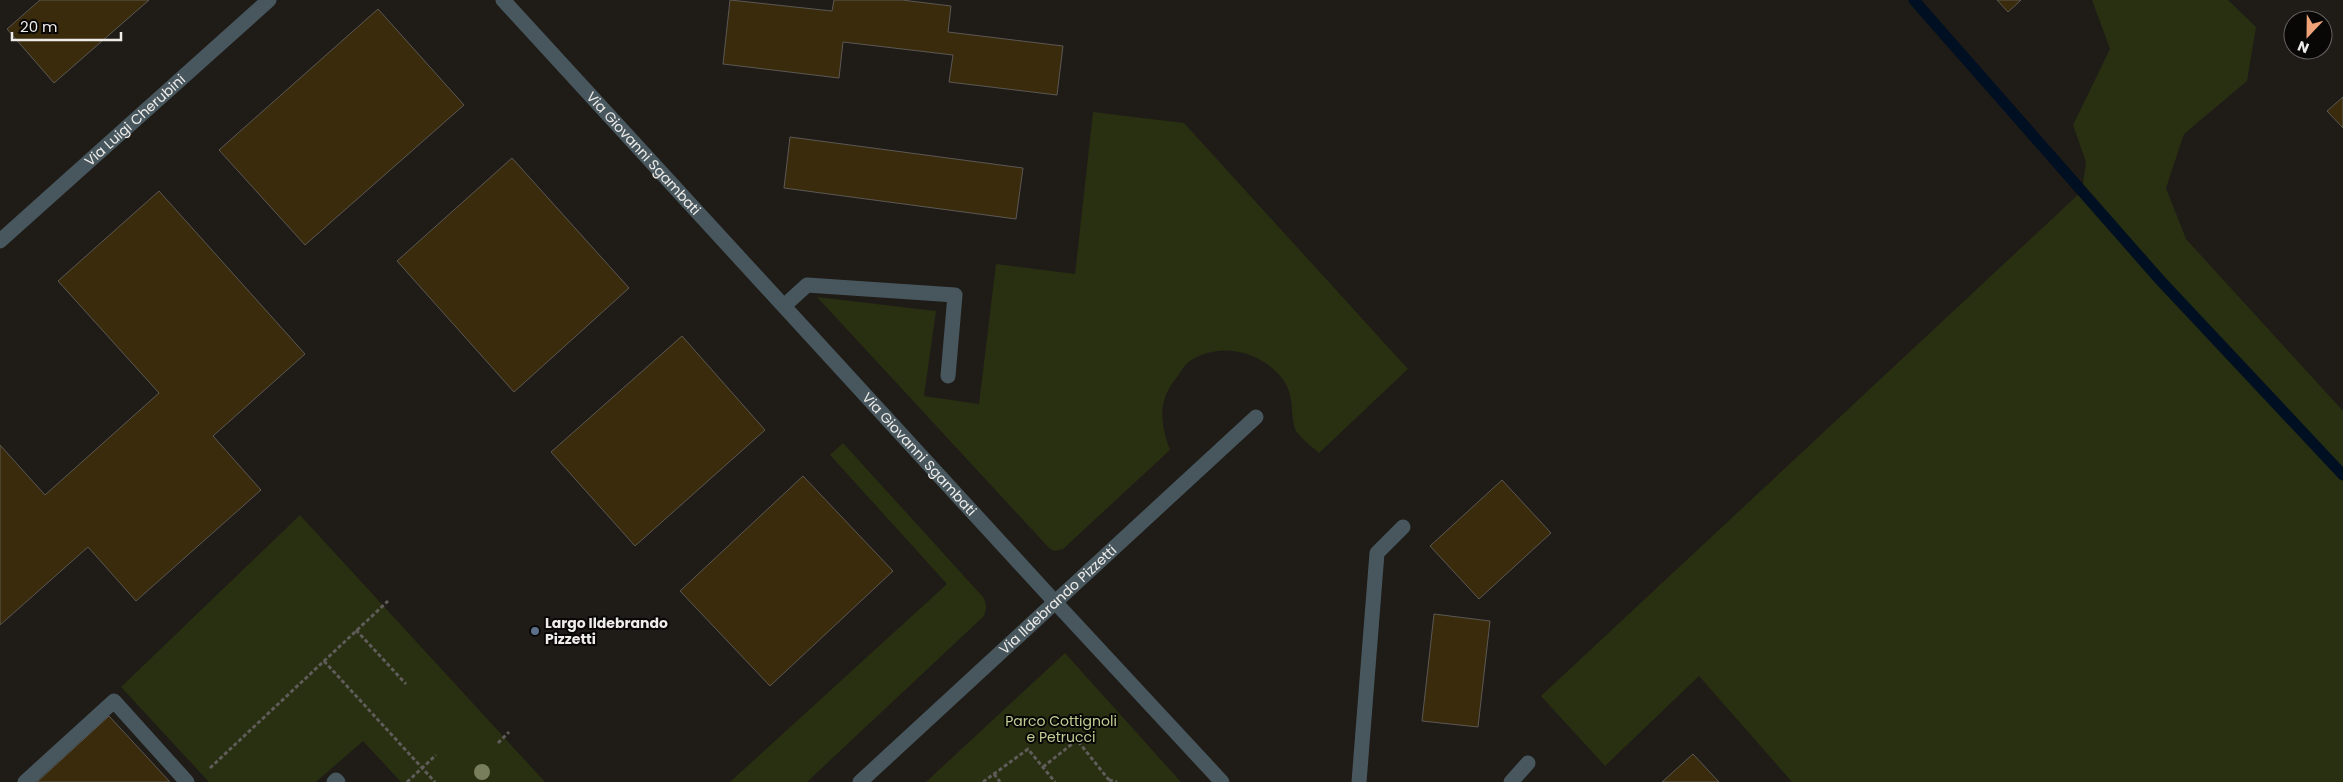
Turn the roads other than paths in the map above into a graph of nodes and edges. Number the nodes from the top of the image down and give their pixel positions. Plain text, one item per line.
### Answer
1 (269, 0) edge
2 (503, 0) edge
3 (0, 241) edge
4 (784, 306) junction
5 (948, 376) dead end
6 (1256, 417) dead end
7 (1403, 527) dead end
8 (1055, 602) junction
9 (1528, 764) dead end
10 (25, 782) edge
11 (187, 782) edge
12 (860, 782) edge
13 (1222, 782) edge
14 (1359, 782) edge
15 (1511, 782) edge

1 - 3 street, Via Luigi Cherubini
2 - 4 street, Via Giovanni Sgambati
4 - 5 street
4 - 8 street, Via Giovanni Sgambati
6 - 8 street, Via Ildebrando Pizzetti
7 - 14 street
8 - 12 street, Via Ildebrando Pizzetti
8 - 13 street, Via Giovanni Sgambati
9 - 15 street
10 - 11 street

